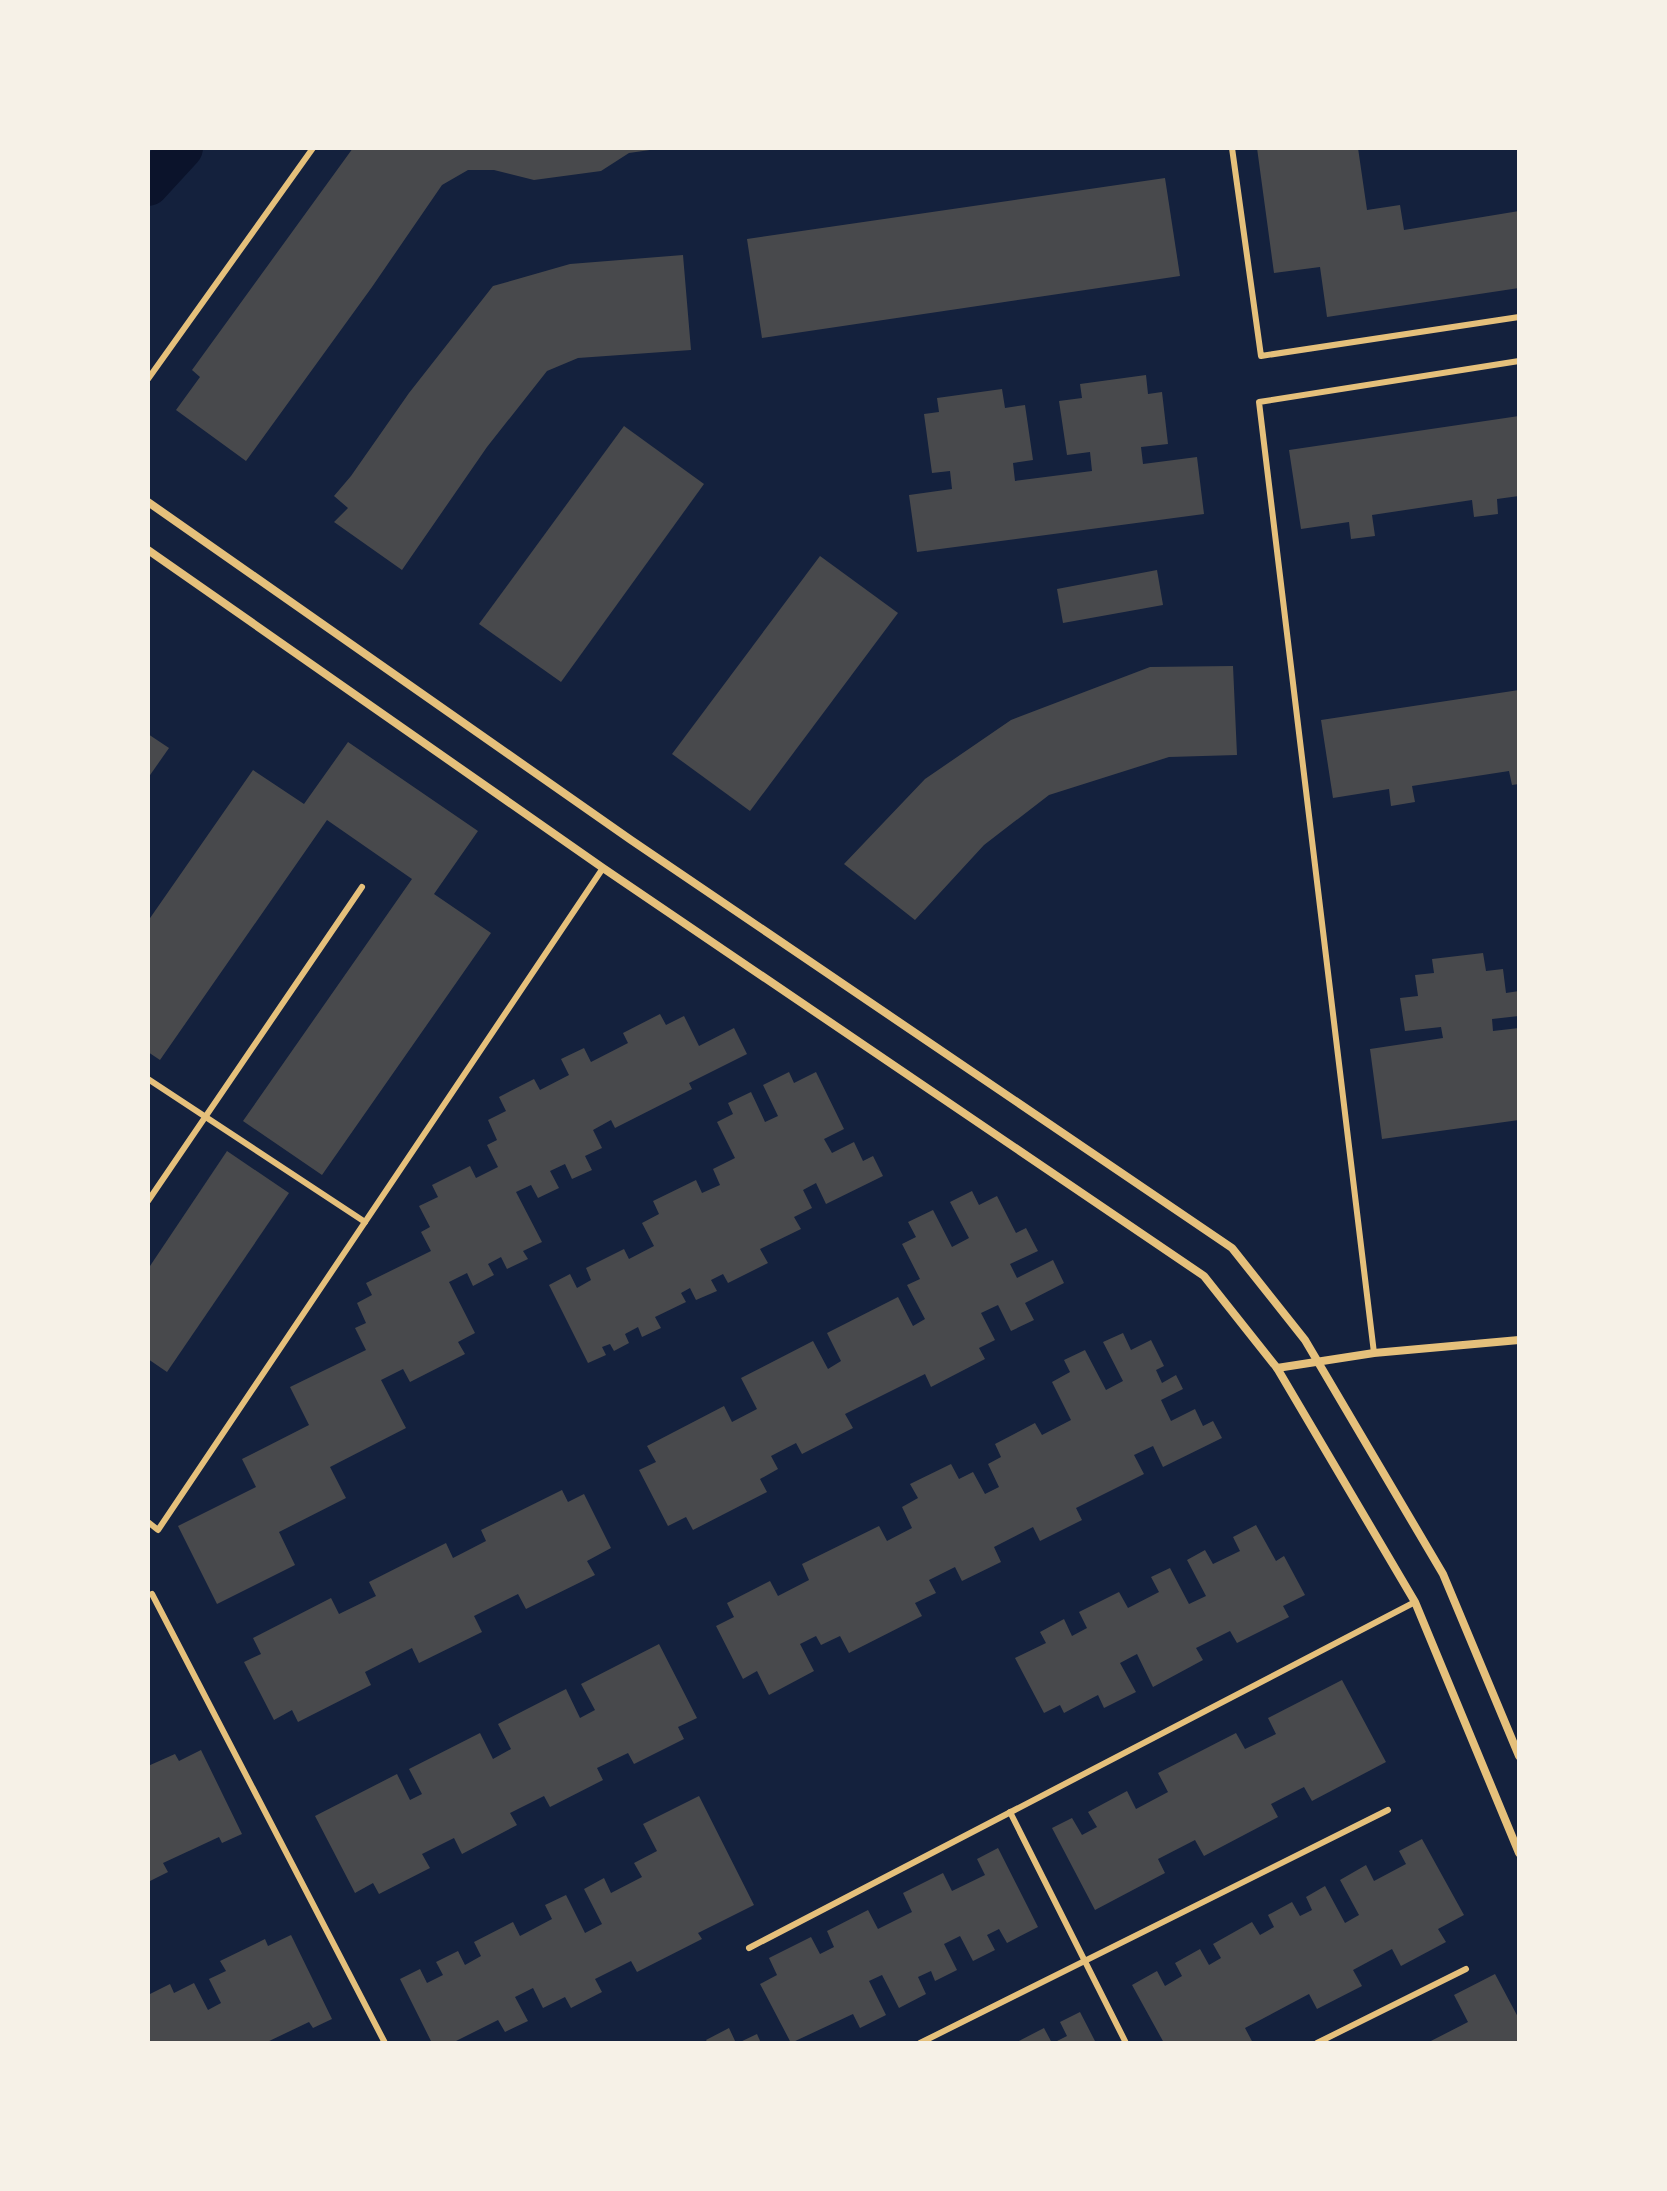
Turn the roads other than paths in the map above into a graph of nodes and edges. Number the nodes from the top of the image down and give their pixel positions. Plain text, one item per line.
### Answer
1 (313, 148) edge
2 (1232, 148) edge
3 (1519, 317) edge
4 (1519, 361) edge
5 (148, 379) edge
6 (148, 502) edge
7 (148, 550) edge
8 (603, 868) junction
9 (362, 887) dead end
10 (148, 1079) edge
11 (205, 1117) junction
12 (148, 1201) edge
13 (365, 1222) junction
14 (1519, 1340) edge
15 (1374, 1353) junction
16 (1318, 1362) junction
17 (1277, 1368) junction
18 (148, 1522) edge
19 (152, 1594) dead end
20 (1415, 1602) junction
21 (1519, 1756) edge
22 (1388, 1810) dead end
23 (1010, 1812) junction
24 (1519, 1853) edge
25 (749, 1948) dead end
26 (1085, 1961) junction
27 (1466, 1969) dead end
28 (385, 2043) edge
29 (920, 2043) edge
30 (1126, 2043) edge
31 (1317, 2043) edge

1 - 5 lane
2 - 3 lane
4 - 15 lane
6 - 16 street
7 - 8 street
8 - 13 lane
8 - 17 street
9 - 11 lane
10 - 11 lane
11 - 12 lane
11 - 13 lane
13 - 18 lane
14 - 15 street
15 - 16 street
16 - 17 street
16 - 21 street
17 - 20 street
19 - 28 lane
20 - 23 lane
20 - 24 street
22 - 26 lane
23 - 25 lane
23 - 26 lane
26 - 29 lane
26 - 30 lane
27 - 31 lane

